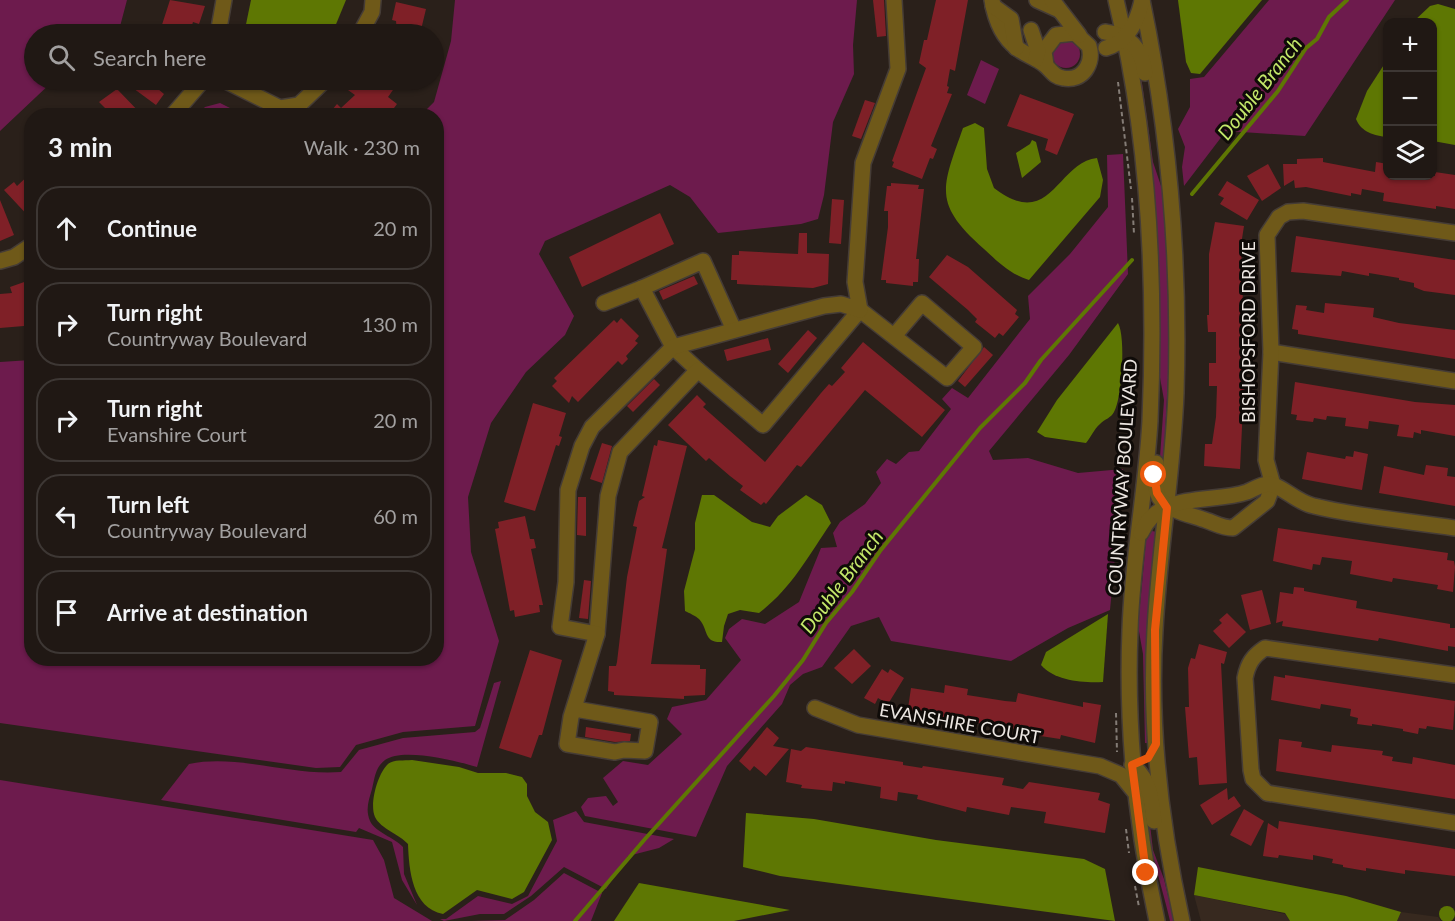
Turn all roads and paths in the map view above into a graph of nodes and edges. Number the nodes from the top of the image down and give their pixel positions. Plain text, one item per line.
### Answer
1 (224, 0) edge
2 (374, 0) edge
3 (894, 0) edge
4 (1037, 0) edge
5 (1052, 0) edge
6 (1142, 0) edge
7 (993, 3) edge
8 (1117, 4) edge
9 (1064, 13) junction
10 (220, 24) edge
11 (365, 24) edge
12 (1030, 30) dead end
13 (1105, 32) junction
14 (1081, 36) junction
15 (1125, 38) junction
16 (1098, 50) junction
17 (1042, 55) junction
18 (1129, 63) junction
19 (1116, 74) dead end
20 (1123, 80) dead end
21 (194, 90) edge
22 (244, 90) edge
23 (315, 90) edge
24 (1125, 92) dead end
25 (179, 108) edge
26 (280, 108) edge
27 (280, 108) edge
28 (1170, 186) junction
29 (1137, 194) dead end
30 (1138, 205) dead end
31 (1455, 233) edge
32 (1134, 235) dead end
33 (24, 250) edge
34 (0, 261) edge
35 (642, 288) junction
36 (604, 303) dead end
37 (860, 310) junction
38 (734, 330) junction
39 (894, 336) junction
40 (673, 347) junction
41 (1271, 352) junction
42 (1152, 362) junction
43 (698, 370) junction
44 (1455, 381) edge
45 (1170, 473) junction
46 (1273, 485) junction
47 (1186, 500) junction
48 (1167, 508) junction
49 (1188, 516) junction
50 (1455, 528) edge
51 (1139, 538) junction
52 (1163, 545) junction
53 (597, 634) junction
54 (1455, 675) edge
55 (815, 708) dead end
56 (575, 709) junction
57 (1116, 710) dead end
58 (1131, 735) junction
59 (1156, 744) junction
60 (1118, 752) dead end
61 (1132, 765) junction
62 (1102, 766) junction
63 (1135, 794) junction
64 (1455, 823) edge
65 (1142, 847) junction
66 (1174, 884) junction
67 (1157, 921) edge
68 (1167, 921) edge
69 (1182, 921) edge

1 - 10 street
2 - 11 street
3 - 37 street
4 - 9 street
5 - 9 street
6 - 15 street
6 - 28 street
7 - 17 street
8 - 13 street
8 - 15 street, COUNTRYWAY BOULEVARD
9 - 14 street
12 - 17 street
13 - 14 street
13 - 15 street
14 - 16 street
14 - 17 street
15 - 16 street
15 - 18 street, COUNTRYWAY BOULEVARD
15 - 28 street
16 - 17 street
16 - 18 street
18 - 42 street, COUNTRYWAY BOULEVARD
19 - 32 path
20 - 24 path
21 - 25 street
22 - 27 street
23 - 26 street
28 - 45 street
29 - 30 path
31 - 41 street, BISHOPSFORD DRIVE
33 - 34 street
35 - 36 street
35 - 38 street
35 - 40 street
37 - 38 street
37 - 39 street
37 - 43 street
38 - 40 street
39 - 39 street
40 - 43 street
40 - 53 street
41 - 44 street
41 - 46 street, BISHOPSFORD DRIVE
42 - 48 street
42 - 51 street, COUNTRYWAY BOULEVARD
43 - 53 street
45 - 47 street
45 - 48 street
46 - 47 street
46 - 49 street
46 - 50 street
47 - 48 street
48 - 49 street
48 - 51 street
48 - 52 street
49 - 52 street
51 - 58 street, COUNTRYWAY BOULEVARD
52 - 59 street
53 - 56 street
54 - 64 street
55 - 62 street, EVANSHIRE COURT
56 - 56 street
57 - 60 path
58 - 61 street, COUNTRYWAY BOULEVARD
58 - 62 street
59 - 61 street
59 - 66 street
61 - 62 street, EVANSHIRE COURT
61 - 63 street, COUNTRYWAY BOULEVARD
61 - 66 street
62 - 63 street, EVANSHIRE COURT
63 - 65 street, COUNTRYWAY BOULEVARD
65 - 67 street, COUNTRYWAY BOULEVARD
65 - 68 street
66 - 69 street

